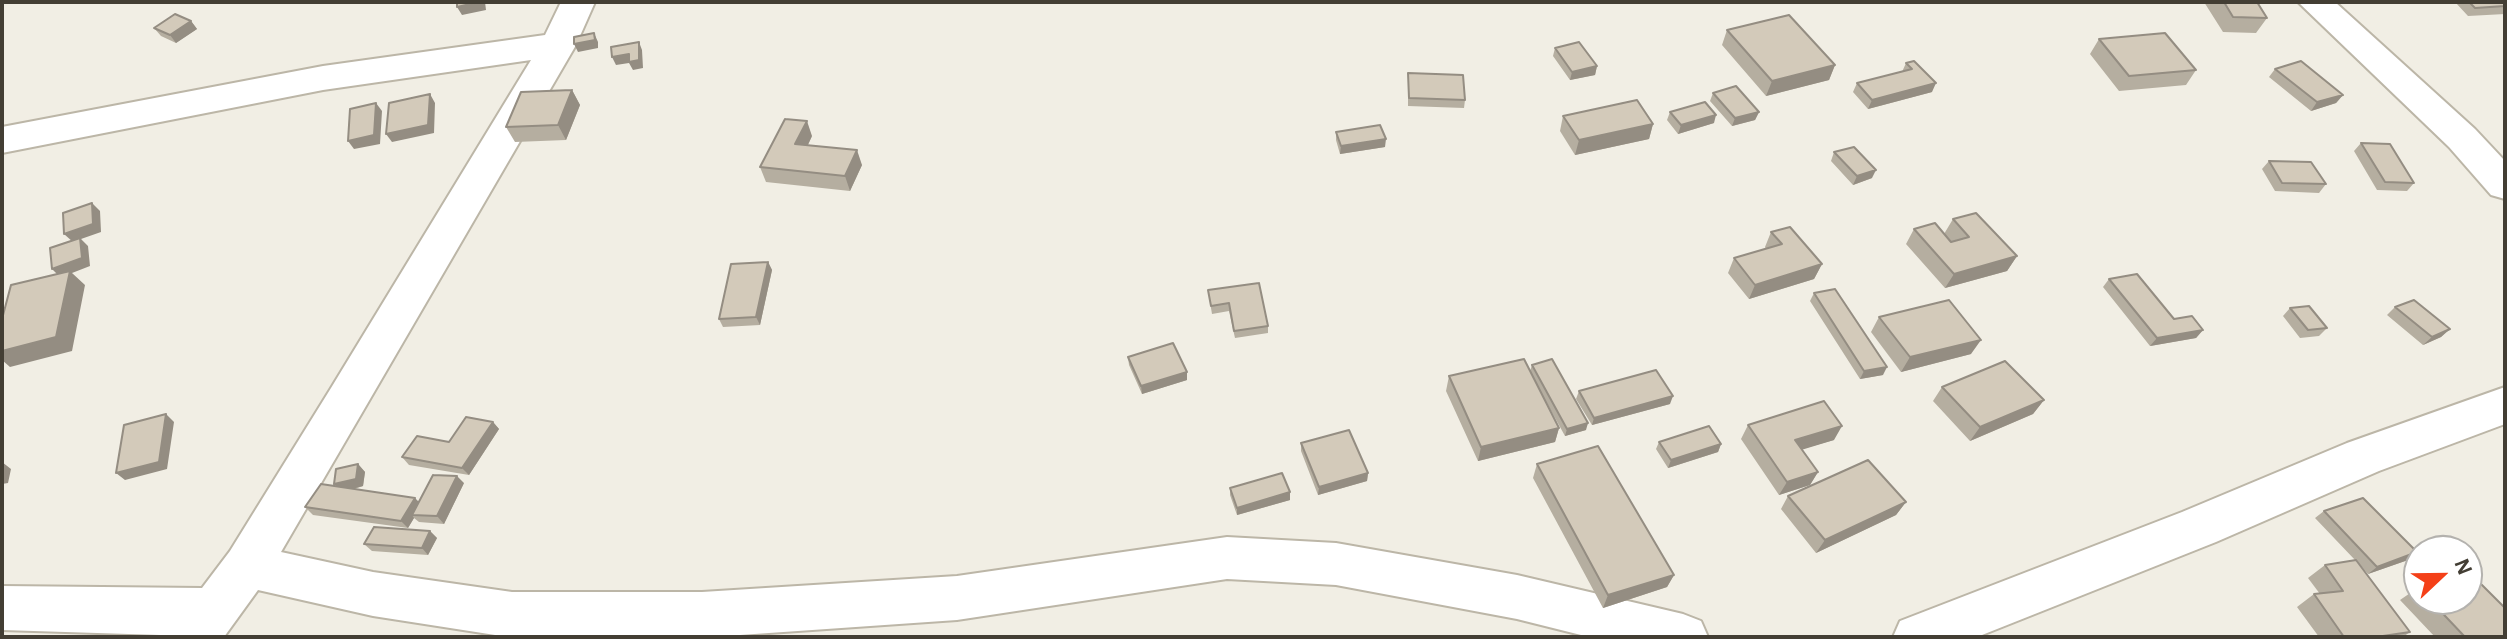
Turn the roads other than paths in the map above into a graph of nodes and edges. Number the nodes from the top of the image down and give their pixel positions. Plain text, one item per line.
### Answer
1 (578, 2) edge
2 (2315, 2) edge
3 (558, 45) junction
4 (2, 140) edge
5 (2505, 185) edge
6 (2505, 405) edge
7 (247, 566) junction
8 (2, 608) edge
9 (205, 624) edge
10 (1683, 637) edge
11 (1918, 637) edge

1 - 3 street
2 - 5 street
3 - 4 street
3 - 7 street
6 - 11 street
7 - 9 street
7 - 10 street
8 - 9 street

